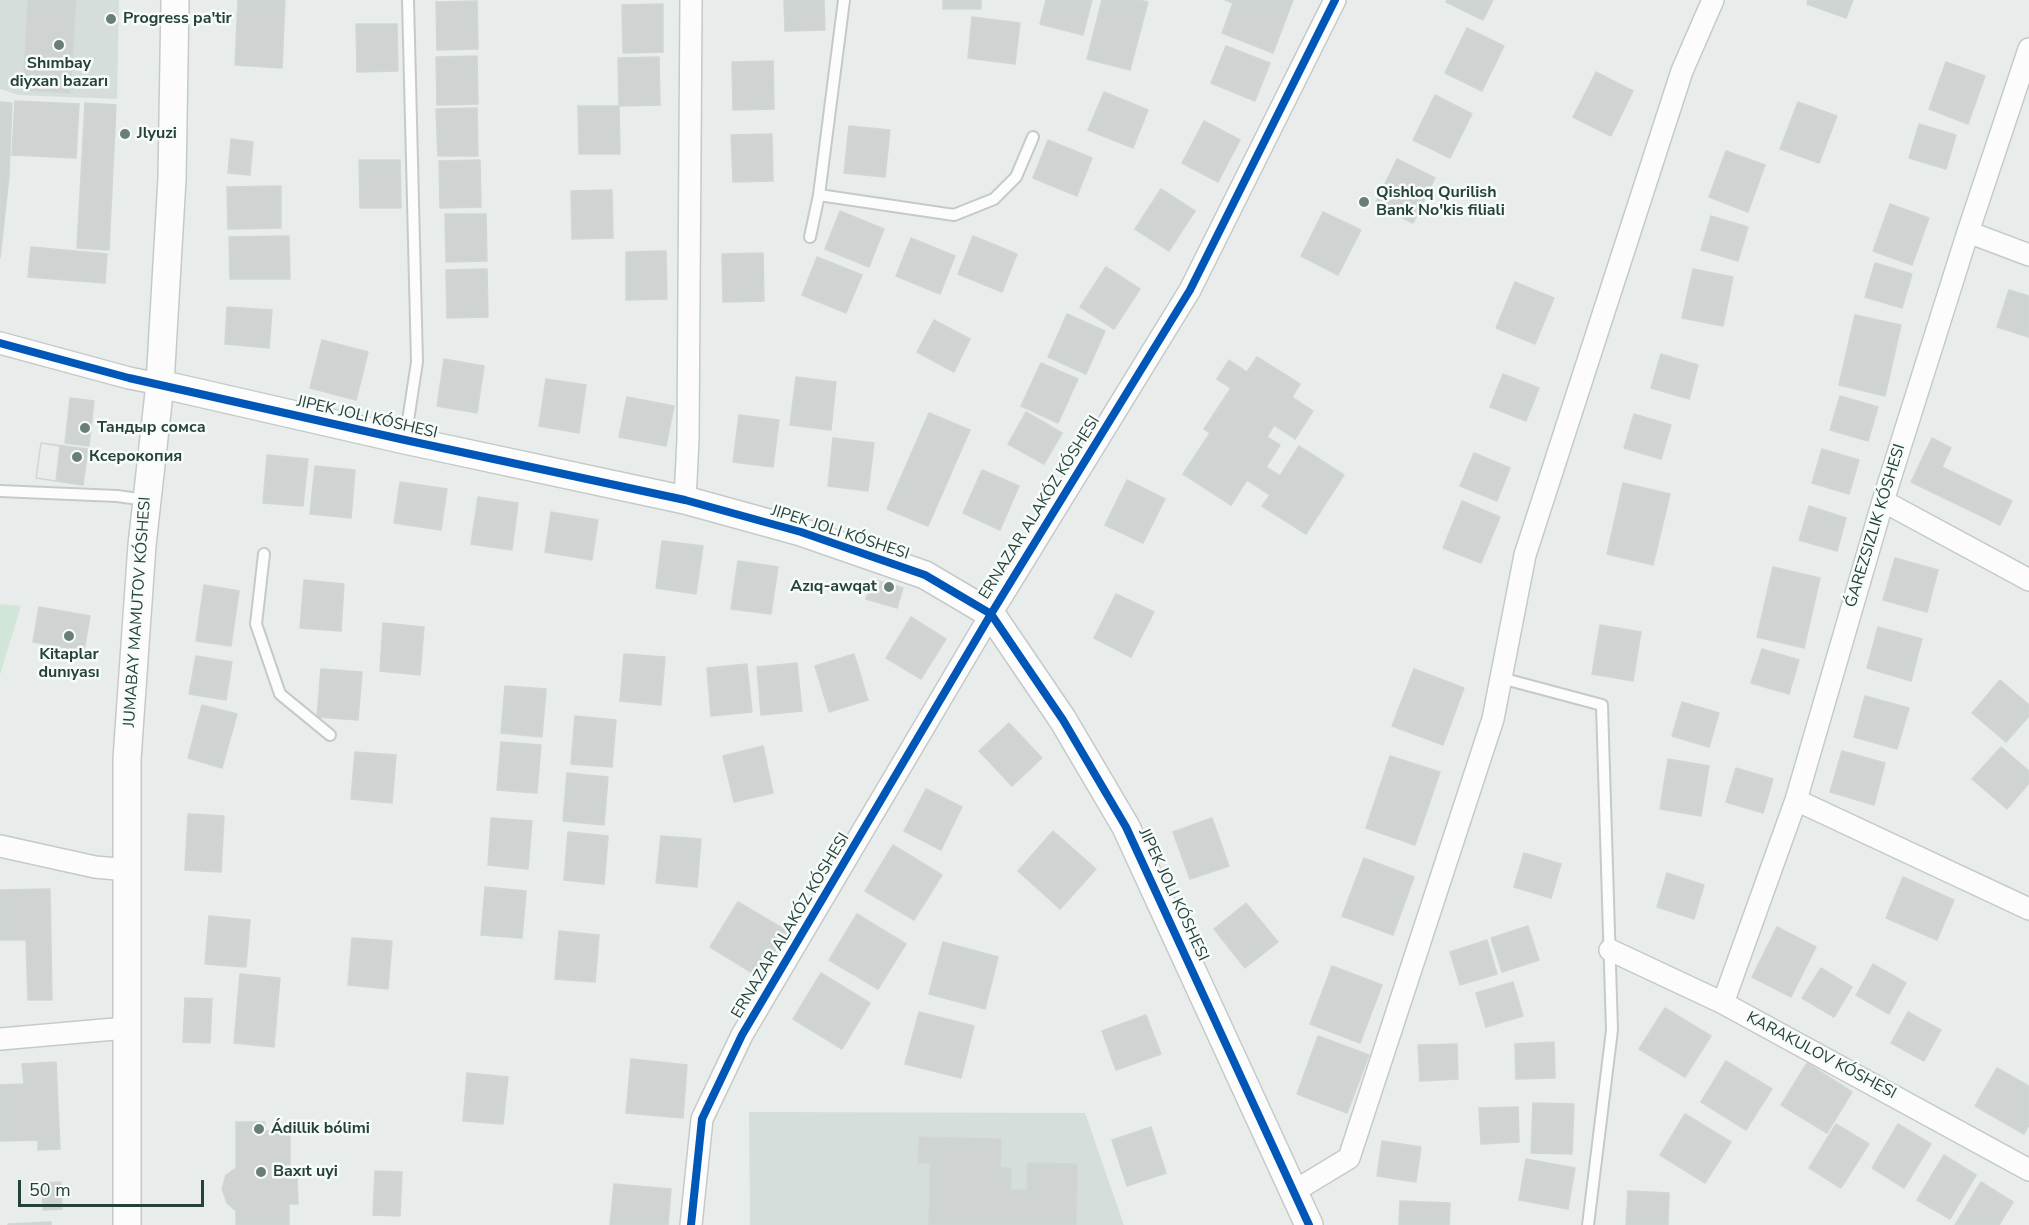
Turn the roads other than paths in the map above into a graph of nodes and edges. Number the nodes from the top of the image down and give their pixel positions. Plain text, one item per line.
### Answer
1 (175, 0) edge
2 (408, 0) edge
3 (692, 0) edge
4 (844, 0) edge
5 (1335, 0) edge
6 (1713, 0) edge
7 (2029, 49) edge
8 (1033, 137) dead end
9 (819, 195) junction
10 (1968, 232) junction
11 (810, 237) dead end
12 (2029, 255) edge
13 (0, 343) edge
14 (160, 384) junction
15 (405, 440) junction
16 (0, 491) edge
17 (147, 500) junction
18 (685, 500) junction
19 (1882, 501) junction
20 (264, 554) dead end
21 (2029, 580) edge
22 (991, 614) junction
23 (1501, 678) junction
24 (330, 735) dead end
25 (1796, 800) junction
26 (0, 846) edge
27 (128, 870) junction
28 (2029, 909) edge
29 (1610, 950) junction
30 (1723, 1003) junction
31 (126, 1028) junction
32 (0, 1039) edge
33 (2029, 1170) edge
34 (1293, 1192) junction
35 (127, 1225) edge
36 (691, 1225) edge
37 (1309, 1225) edge
38 (1588, 1225) edge

1 - 14 street, JUMABAY MAMUTOV KÓSHESI
2 - 15 lane
3 - 18 street
4 - 9 lane
5 - 22 street, ERNAZAR ALAKÓZ KÓSHESI
6 - 23 street
7 - 10 street, ǴAREZSIZLIK KÓSHESI
8 - 9 lane
9 - 11 lane
10 - 12 street
10 - 19 street, ǴAREZSIZLIK KÓSHESI
13 - 14 street
14 - 15 street
14 - 17 street, JUMABAY MAMUTOV KÓSHESI
15 - 18 street
16 - 17 lane
17 - 27 street, JUMABAY MAMUTOV KÓSHESI
18 - 22 street
19 - 21 street
19 - 25 street, ǴAREZSIZLIK KÓSHESI
20 - 24 lane
22 - 34 street
22 - 36 street, ERNAZAR ALAKÓZ KÓSHESI
23 - 29 lane
23 - 34 street
25 - 28 street
25 - 30 street, ǴAREZSIZLIK KÓSHESI
26 - 27 street
27 - 31 street, JUMABAY MAMUTOV KÓSHESI
29 - 30 street, KARAKULOV KÓSHESI
29 - 38 lane
30 - 33 street, KARAKULOV KÓSHESI
31 - 32 street
31 - 35 street, JUMABAY MAMUTOV KÓSHESI
34 - 37 street

